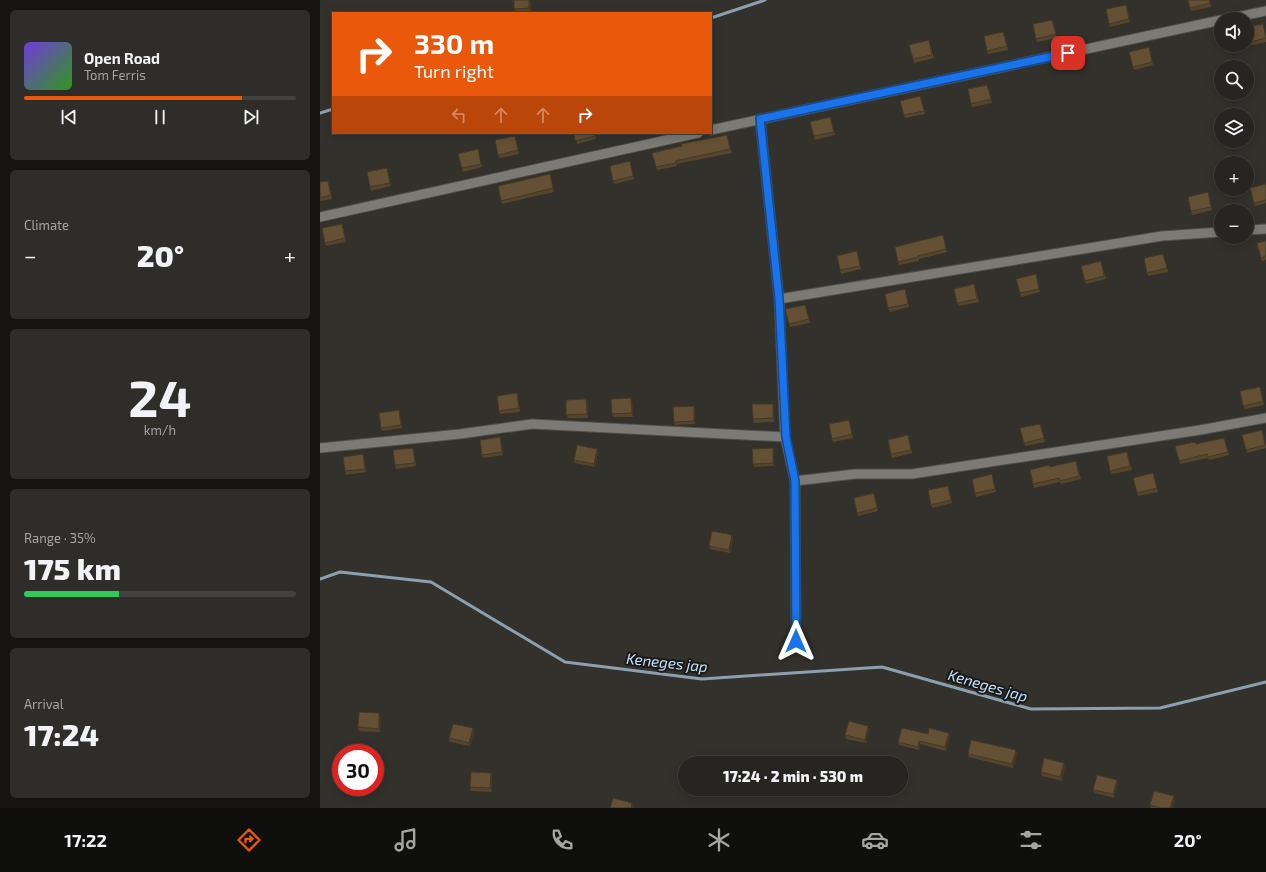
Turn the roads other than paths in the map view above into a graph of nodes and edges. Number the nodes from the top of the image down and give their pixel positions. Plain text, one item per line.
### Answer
1 (1266, 11) edge
2 (1254, 14) edge
3 (1214, 22) edge
4 (760, 119) junction
5 (712, 130) edge
6 (694, 134) edge
7 (320, 217) edge
8 (1266, 229) edge
9 (1254, 230) edge
10 (1214, 232) edge
11 (779, 299) junction
12 (1266, 418) edge
13 (786, 437) junction
14 (320, 448) edge
15 (795, 481) junction
16 (796, 641) dead end

1 - 2 street
3 - 4 street
4 - 5 street
4 - 11 street
6 - 7 street
8 - 9 street
10 - 11 street
11 - 13 street
12 - 15 street
13 - 14 street
13 - 15 street
15 - 16 street

